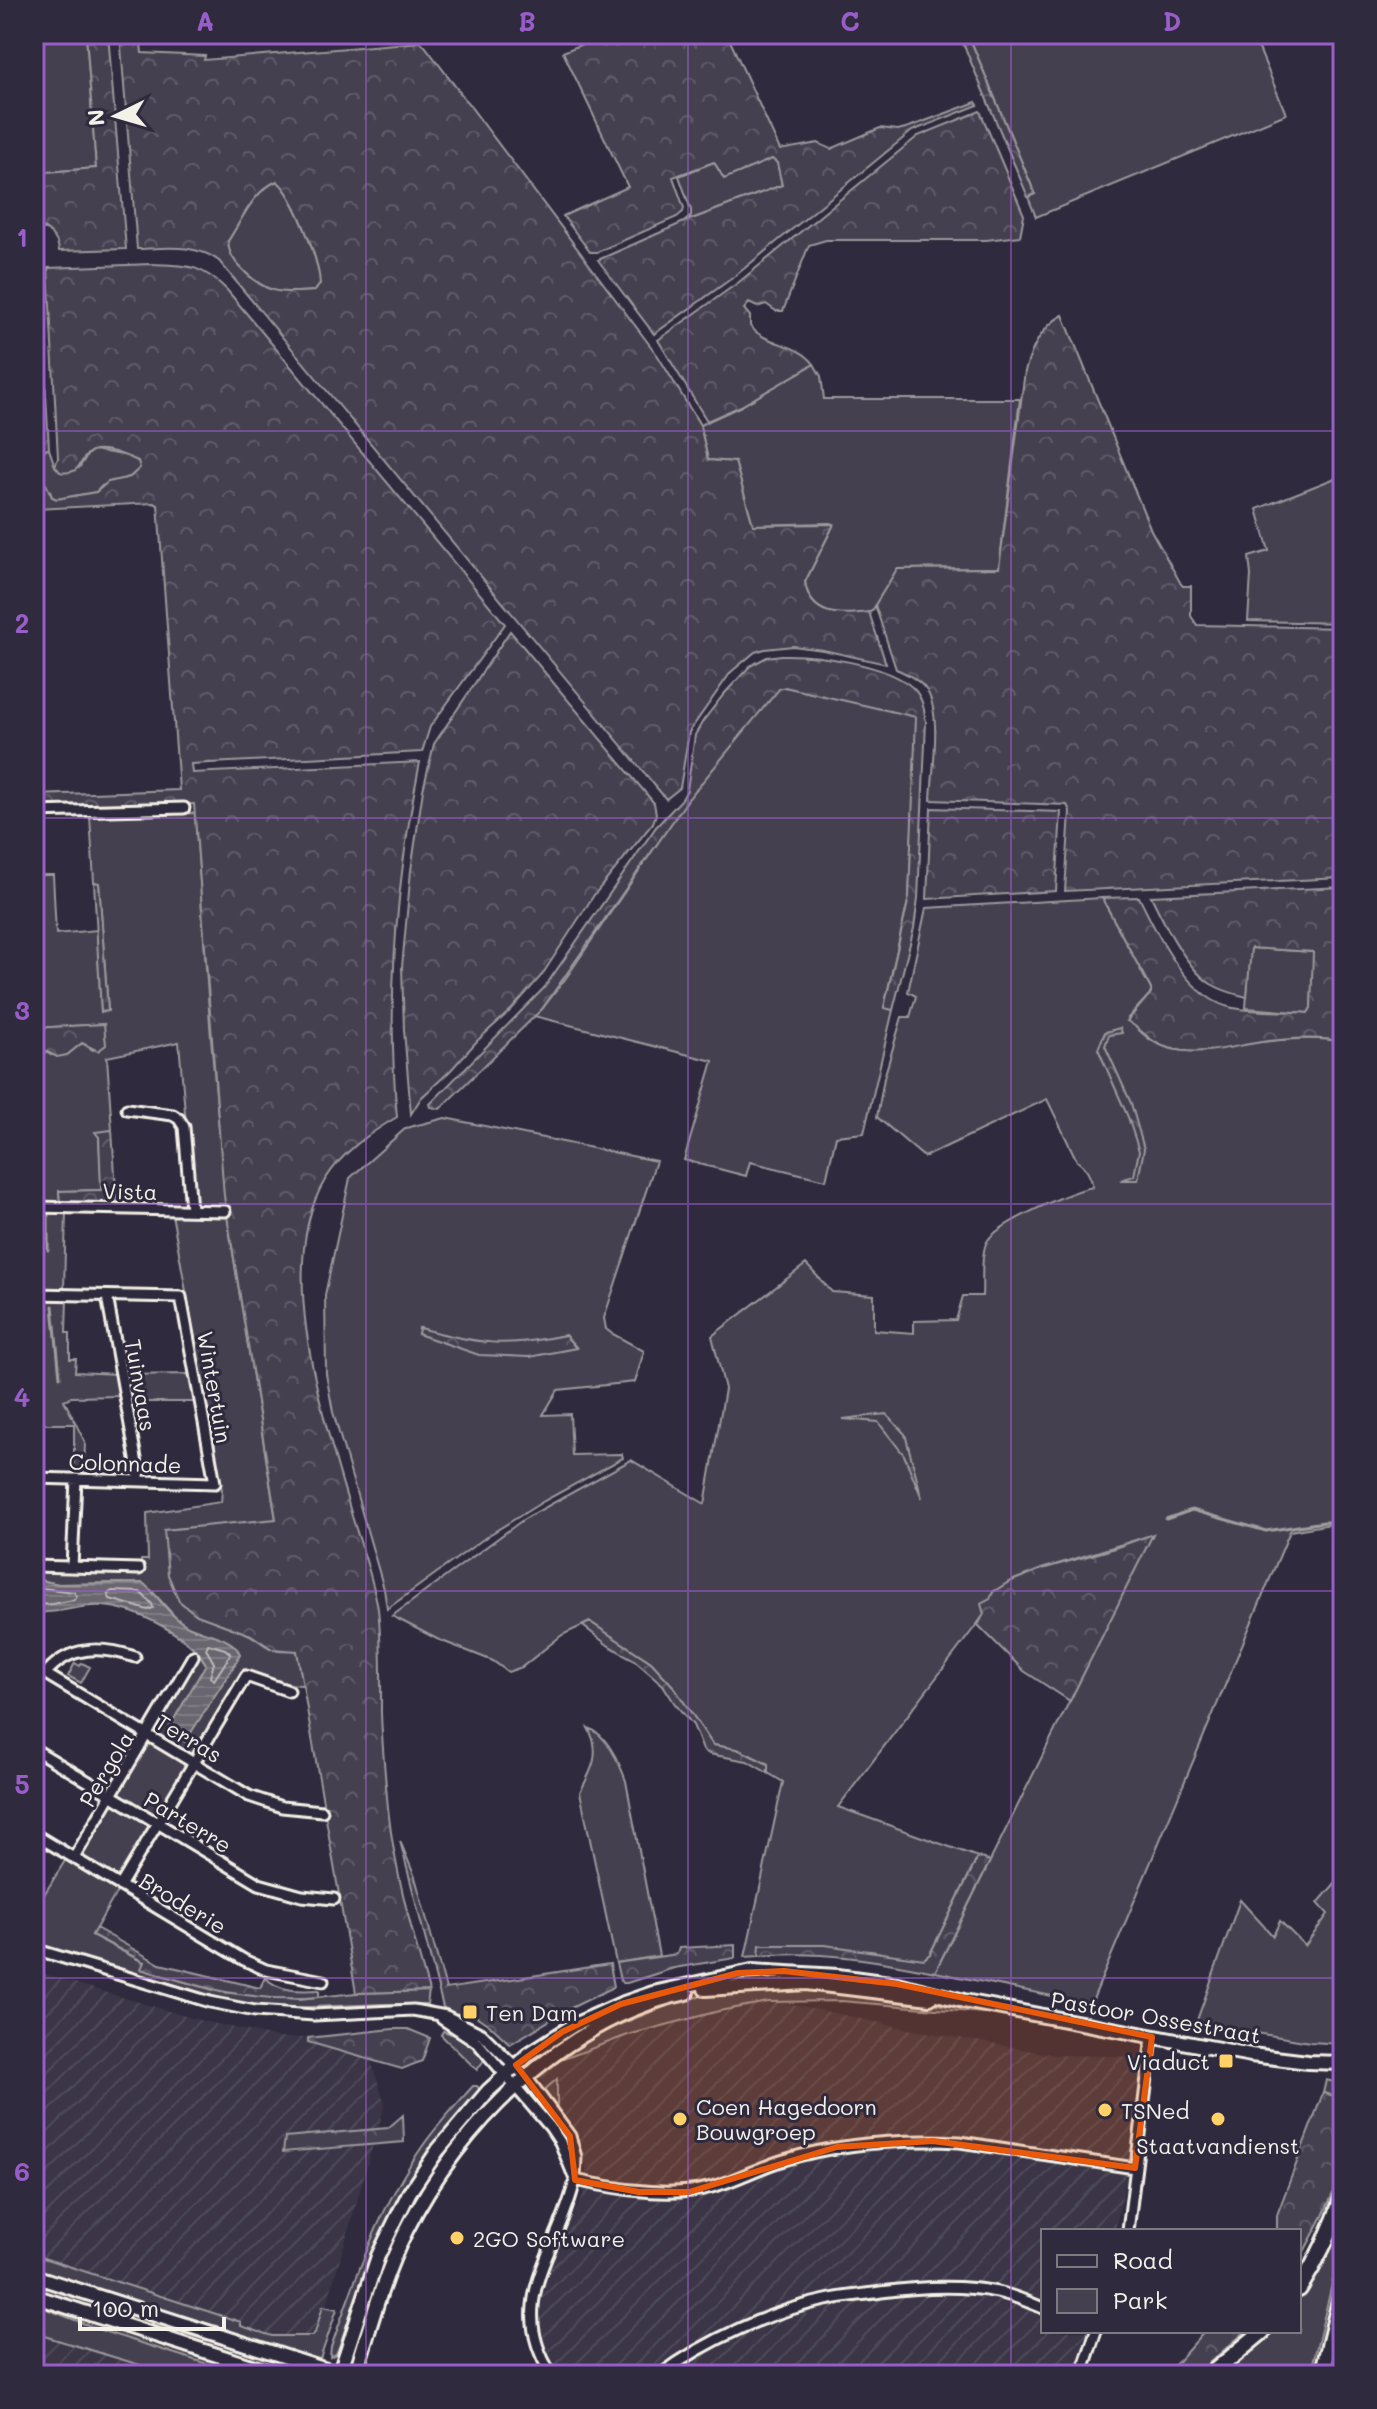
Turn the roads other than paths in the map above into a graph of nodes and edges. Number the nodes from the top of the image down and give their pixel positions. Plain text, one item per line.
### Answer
1 (184, 808) dead end
2 (34, 812) edge
3 (127, 1109) dead end
4 (34, 1207) edge
5 (191, 1209) junction
6 (225, 1211) dead end
7 (34, 1294) edge
8 (107, 1296) junction
9 (34, 1478) edge
10 (76, 1479) junction
11 (140, 1481) junction
12 (215, 1483) joint
13 (34, 1566) edge
14 (72, 1567) junction
15 (139, 1569) dead end
16 (193, 1656) dead end
17 (135, 1657) dead end
18 (34, 1667) edge
19 (46, 1673) junction
20 (289, 1691) dead end
21 (148, 1735) junction
22 (34, 1749) edge
23 (194, 1762) junction
24 (111, 1796) junction
25 (322, 1811) dead end
26 (157, 1825) junction
27 (34, 1834) edge
28 (74, 1858) junction
29 (120, 1886) junction
30 (334, 1899) dead end
31 (34, 1949) edge
32 (323, 1981) dead end
33 (964, 2001) junction
34 (436, 2015) junction
35 (1152, 2037) junction
36 (1343, 2063) edge
37 (516, 2065) junction
38 (504, 2074) junction
39 (527, 2078) junction
40 (516, 2088) junction
41 (1135, 2168) junction
42 (575, 2180) junction
43 (1343, 2196) edge
44 (1128, 2229) edge
45 (34, 2276) edge
46 (1301, 2286) edge
47 (1343, 2288) edge
48 (34, 2296) edge
49 (1041, 2307) edge
50 (1094, 2333) edge
51 (1261, 2333) edge
52 (1343, 2359) edge
53 (279, 2375) edge
54 (340, 2375) edge
55 (355, 2375) edge
56 (552, 2375) edge
57 (660, 2375) edge
58 (1084, 2375) edge
59 (1210, 2375) edge
60 (1322, 2375) edge
61 (1339, 2375) edge

1 - 2 street
3 - 5 street
4 - 5 street, Vista
5 - 6 street, Vista
7 - 8 street
8 - 11 street, Tuinvaas
8 - 12 street, Wintertuin
9 - 10 street, Colonnade
10 - 11 street, Colonnade
10 - 14 street
11 - 12 street, Colonnade
13 - 14 street
14 - 15 street
16 - 21 street, Pergola
17 - 19 street
18 - 19 street, Terras
19 - 21 street, Terras
20 - 23 street
21 - 23 street, Terras
21 - 24 street, Pergola
22 - 24 street, Parterre
23 - 25 street, Terras
23 - 26 street
24 - 26 street, Parterre
24 - 28 street, Pergola
26 - 29 street
26 - 30 street, Parterre
27 - 28 street, Broderie
28 - 29 street, Broderie
29 - 32 street, Broderie
31 - 34 street
33 - 35 main road, Pastoor Ossestraat
33 - 37 main road, Pastoor Ossestraat
33 - 39 main road, Pastoor Ossestraat
34 - 37 street
34 - 38 street
35 - 36 main road, Pastoor Ossestraat
35 - 41 street
37 - 38 main road, Pastoor Ossestraat
37 - 39 street
38 - 40 street
38 - 54 main road, Pastoor Ossestraat
39 - 40 main road, Pastoor Ossestraat
39 - 42 street
40 - 42 street
40 - 55 main road, Pastoor Ossestraat
41 - 42 street
41 - 44 street
42 - 56 street
43 - 46 highway
45 - 54 main road
47 - 60 highway
48 - 53 main road
49 - 57 street
50 - 58 street
51 - 59 highway
52 - 61 highway

